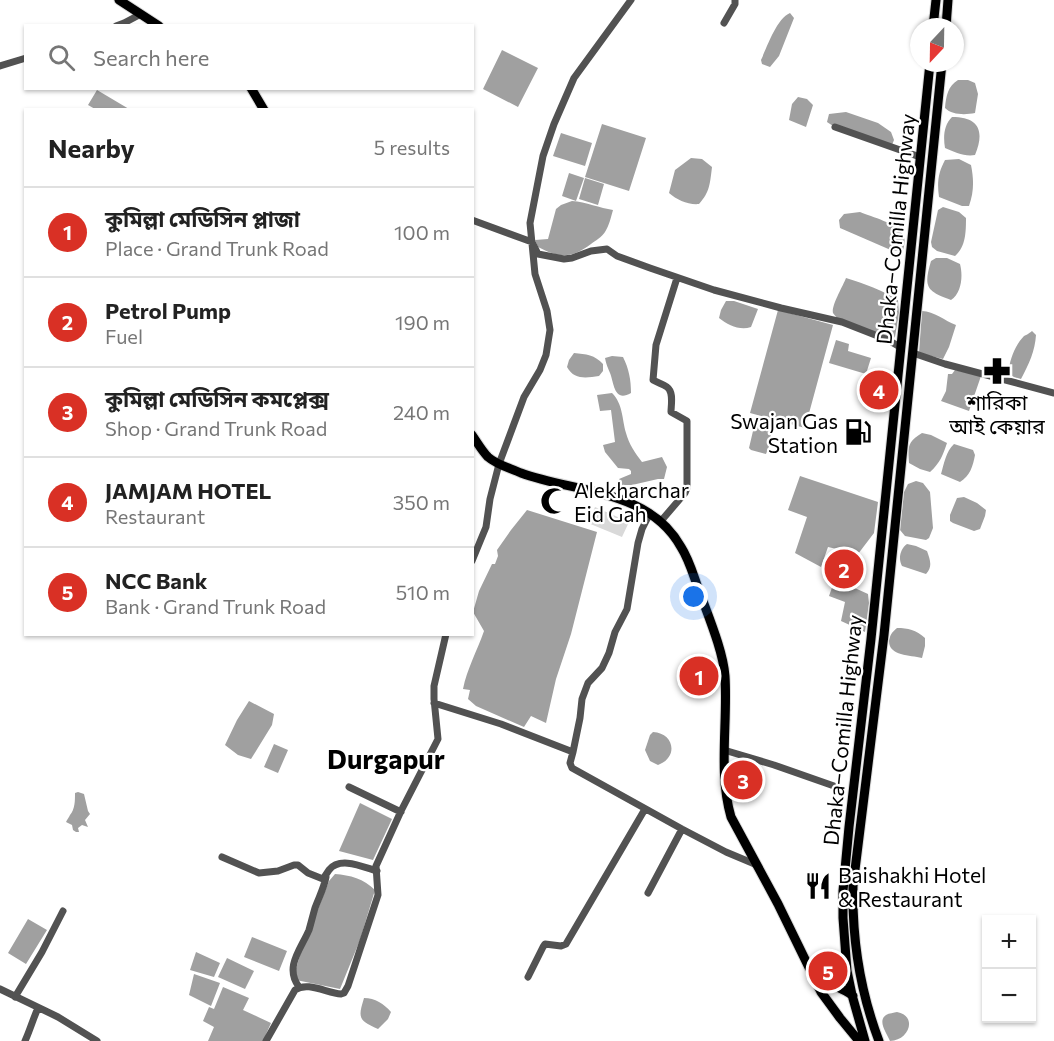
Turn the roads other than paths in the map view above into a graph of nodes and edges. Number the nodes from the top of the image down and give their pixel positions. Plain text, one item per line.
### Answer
1 (119, 0) edge
2 (631, 0) edge
3 (735, 0) edge
4 (936, 0) edge
5 (948, 0) edge
6 (141, 14) junction
7 (934, 18) edge
8 (947, 18) edge
9 (724, 23) dead end
10 (121, 24) edge
11 (156, 24) edge
12 (24, 59) edge
13 (0, 66) edge
14 (929, 72) edge
15 (941, 72) edge
16 (251, 90) edge
17 (263, 108) edge
18 (835, 127) dead end
19 (920, 156) junction
20 (474, 221) edge
21 (532, 242) junction
22 (677, 278) junction
23 (900, 347) junction
24 (913, 353) junction
25 (1054, 393) edge
26 (474, 438) edge
27 (499, 464) junction
28 (650, 513) junction
29 (662, 521) junction
30 (474, 556) edge
31 (446, 636) edge
32 (434, 702) junction
33 (724, 750) junction
34 (573, 752) junction
35 (834, 786) dead end
36 (349, 787) dead end
37 (645, 809) junction
38 (401, 812) junction
39 (682, 829) junction
40 (222, 857) dead end
41 (757, 865) junction
42 (377, 871) junction
43 (327, 874) junction
44 (648, 893) dead end
45 (63, 911) dead end
46 (528, 977) dead end
47 (823, 986) junction
48 (299, 987) junction
49 (0, 989) edge
50 (852, 995) junction
51 (15, 997) junction
52 (865, 999) junction
53 (38, 1008) junction
54 (870, 1018) junction
55 (860, 1021) junction
56 (25, 1041) edge
57 (98, 1041) edge
58 (266, 1041) edge
59 (859, 1041) edge
60 (865, 1041) edge
61 (879, 1041) edge

1 - 6 highway
2 - 21 street
3 - 9 street
4 - 7 highway
5 - 8 highway
6 - 10 street
6 - 11 highway
12 - 13 street
14 - 19 highway, Dhaka–Comilla Highway
15 - 24 highway
16 - 17 highway
18 - 19 street
19 - 23 highway, Dhaka–Comilla Highway
20 - 21 street
21 - 22 street
21 - 27 street
22 - 23 street
22 - 29 street
23 - 50 highway, Dhaka–Comilla Highway
24 - 25 street
24 - 52 highway
26 - 27 highway
27 - 28 highway
27 - 30 street
28 - 29 highway
28 - 34 street
29 - 33 highway
31 - 32 street
32 - 34 street
32 - 38 street
33 - 35 street
33 - 41 highway
34 - 37 street
36 - 38 street
37 - 39 street
37 - 46 street
38 - 42 street
39 - 41 street
39 - 44 street
40 - 43 street
41 - 47 highway
42 - 43 street
42 - 48 street
43 - 48 street
45 - 51 street
47 - 50 highway
47 - 59 highway
48 - 58 street
49 - 51 street
50 - 52 highway
50 - 55 highway, Dhaka–Comilla Highway
51 - 53 street
52 - 54 highway
53 - 56 street
53 - 57 street
54 - 55 highway
54 - 61 highway
55 - 60 highway, Dhaka–Comilla Highway

